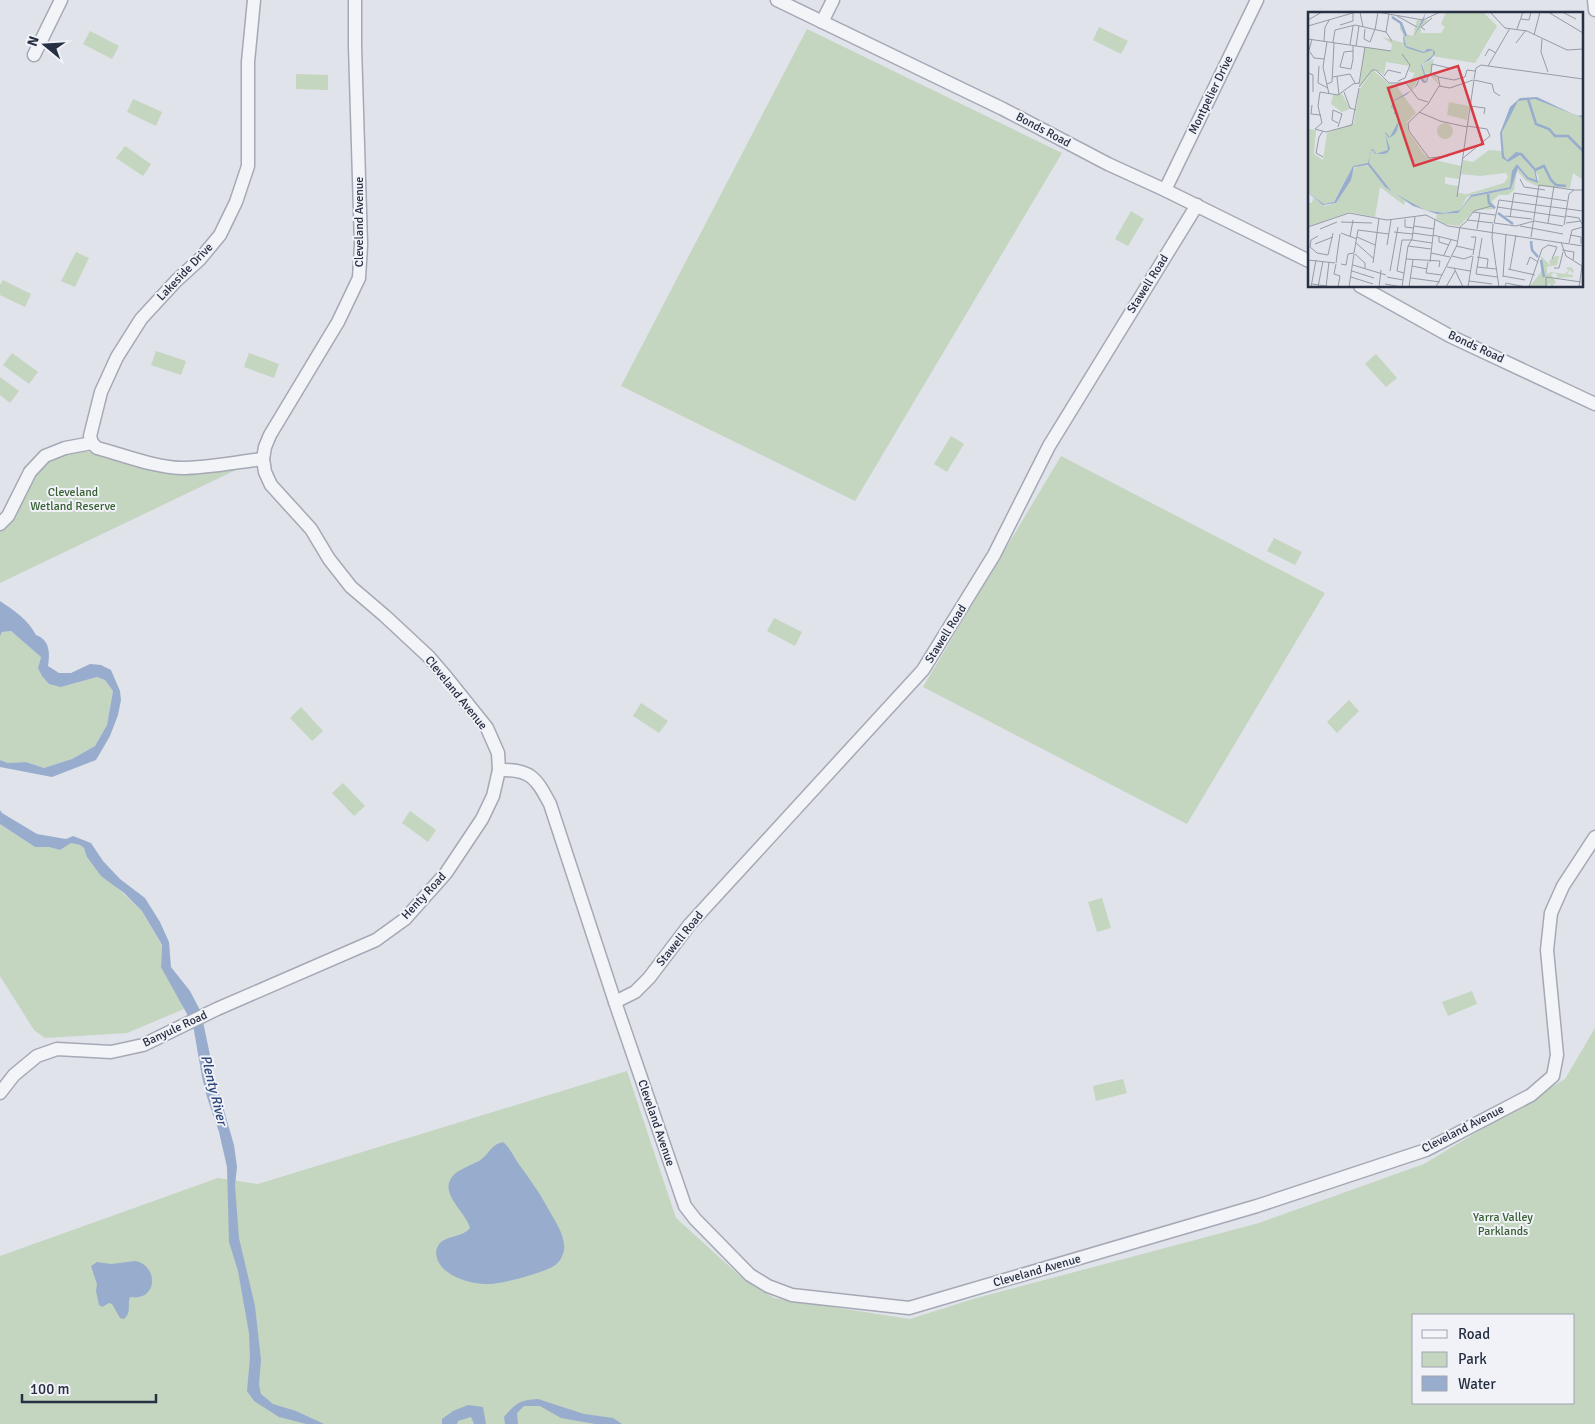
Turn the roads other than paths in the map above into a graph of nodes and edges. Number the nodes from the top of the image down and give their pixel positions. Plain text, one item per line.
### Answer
1 (61, 0) edge
2 (254, 0) edge
3 (356, 0) edge
4 (777, 0) edge
5 (833, 0) edge
6 (1257, 0) edge
7 (1594, 0) edge
8 (1595, 10) edge
9 (822, 22) junction
10 (34, 55) dead end
11 (1166, 190) junction
12 (1197, 205) junction
13 (1308, 260) edge
14 (1364, 288) edge
15 (1595, 404) edge
16 (92, 443) junction
17 (263, 459) junction
18 (0, 524) edge
19 (499, 770) junction
20 (1595, 838) edge
21 (615, 1002) junction
22 (217, 1009) joint
23 (0, 1093) edge

1 - 10 street
2 - 16 street, Lakeside Drive
3 - 17 street, Cleveland Avenue
4 - 9 street, Bonds Road
5 - 9 street
6 - 11 street, Montpelier Drive
7 - 8 street
9 - 11 street, Bonds Road
11 - 12 street, Bonds Road
12 - 13 street, Bonds Road
12 - 21 street, Stawell Road
14 - 15 street, Bonds Road
16 - 17 street
16 - 18 street
17 - 19 street, Cleveland Avenue
19 - 21 street, Cleveland Avenue
19 - 22 street, Henty Road
20 - 21 street, Cleveland Avenue
22 - 23 street, Banyule Road

